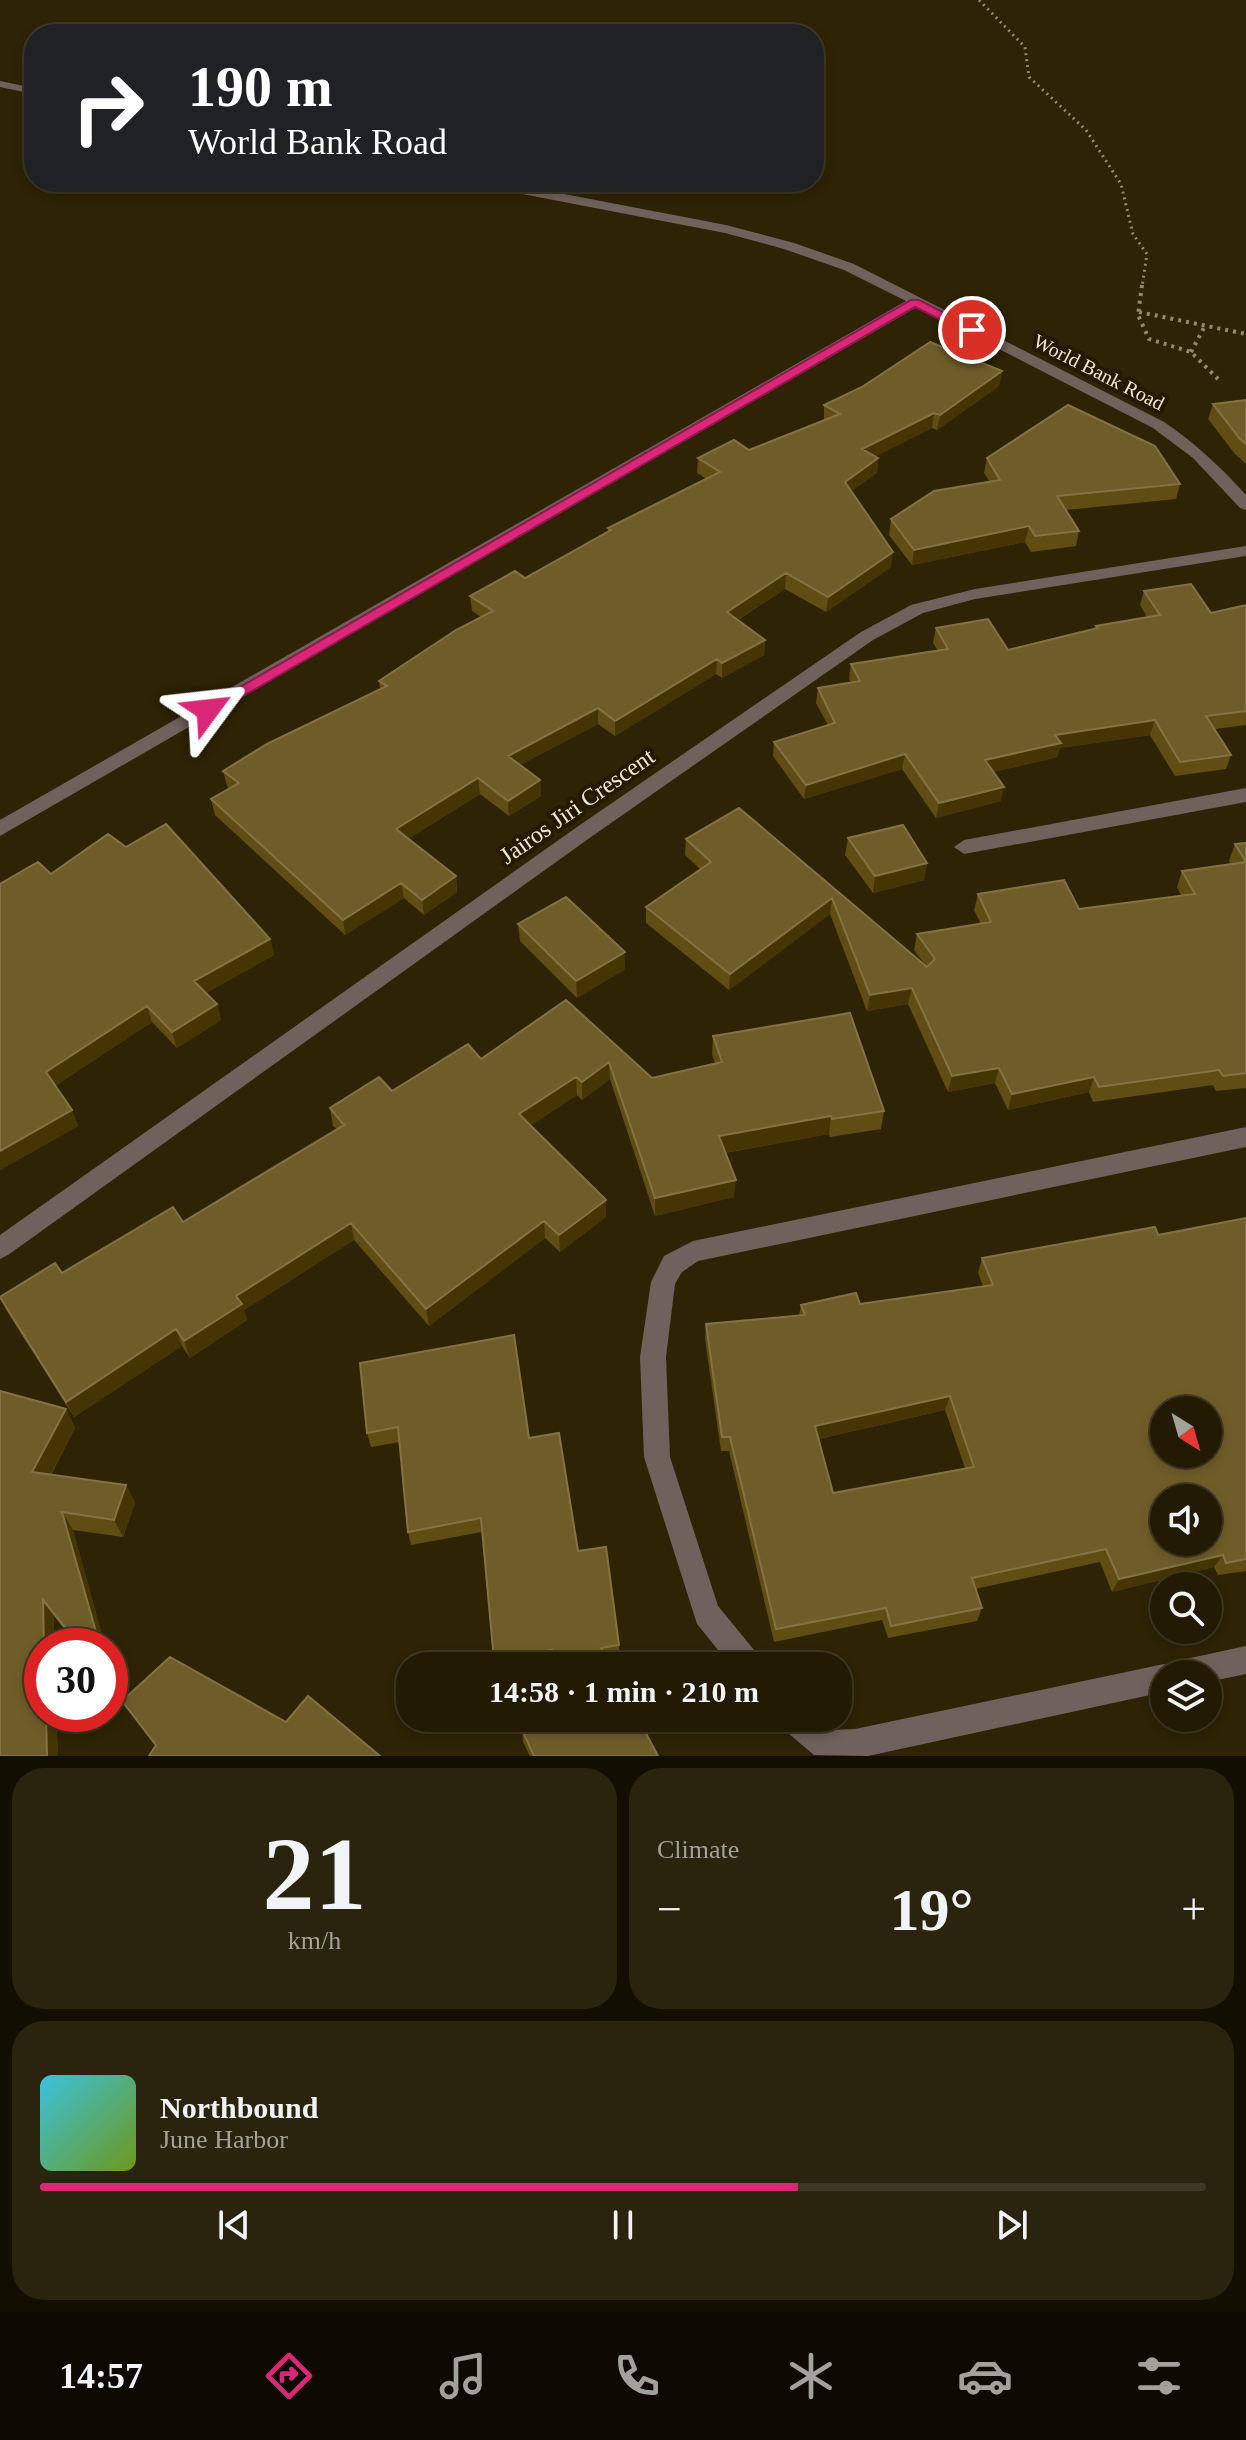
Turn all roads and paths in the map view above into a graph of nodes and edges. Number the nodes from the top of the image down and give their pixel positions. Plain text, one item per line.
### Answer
1 (979, 0) edge
2 (0, 84) edge
3 (24, 89) edge
4 (533, 192) edge
5 (915, 302) junction
6 (1139, 312) junction
7 (1206, 324) junction
8 (1246, 334) edge
9 (1191, 352) junction
10 (1218, 379) dead end
11 (1246, 505) edge
12 (1246, 551) edge
13 (1246, 795) edge
14 (0, 829) edge
15 (964, 847) dead end
16 (1246, 1137) edge
17 (0, 1248) edge
18 (738, 1652) edge
19 (1246, 1660) edge
20 (1222, 1665) edge
21 (1150, 1681) edge
22 (809, 1732) edge

1 - 6 path
2 - 3 street
4 - 5 street, World Bank Road
5 - 11 street, World Bank Road
5 - 14 street
6 - 7 path
6 - 9 path
7 - 8 path
7 - 9 path
9 - 10 path
12 - 17 street, Jairos Jiri Crescent
13 - 15 street
16 - 18 street
19 - 20 street
21 - 22 street

